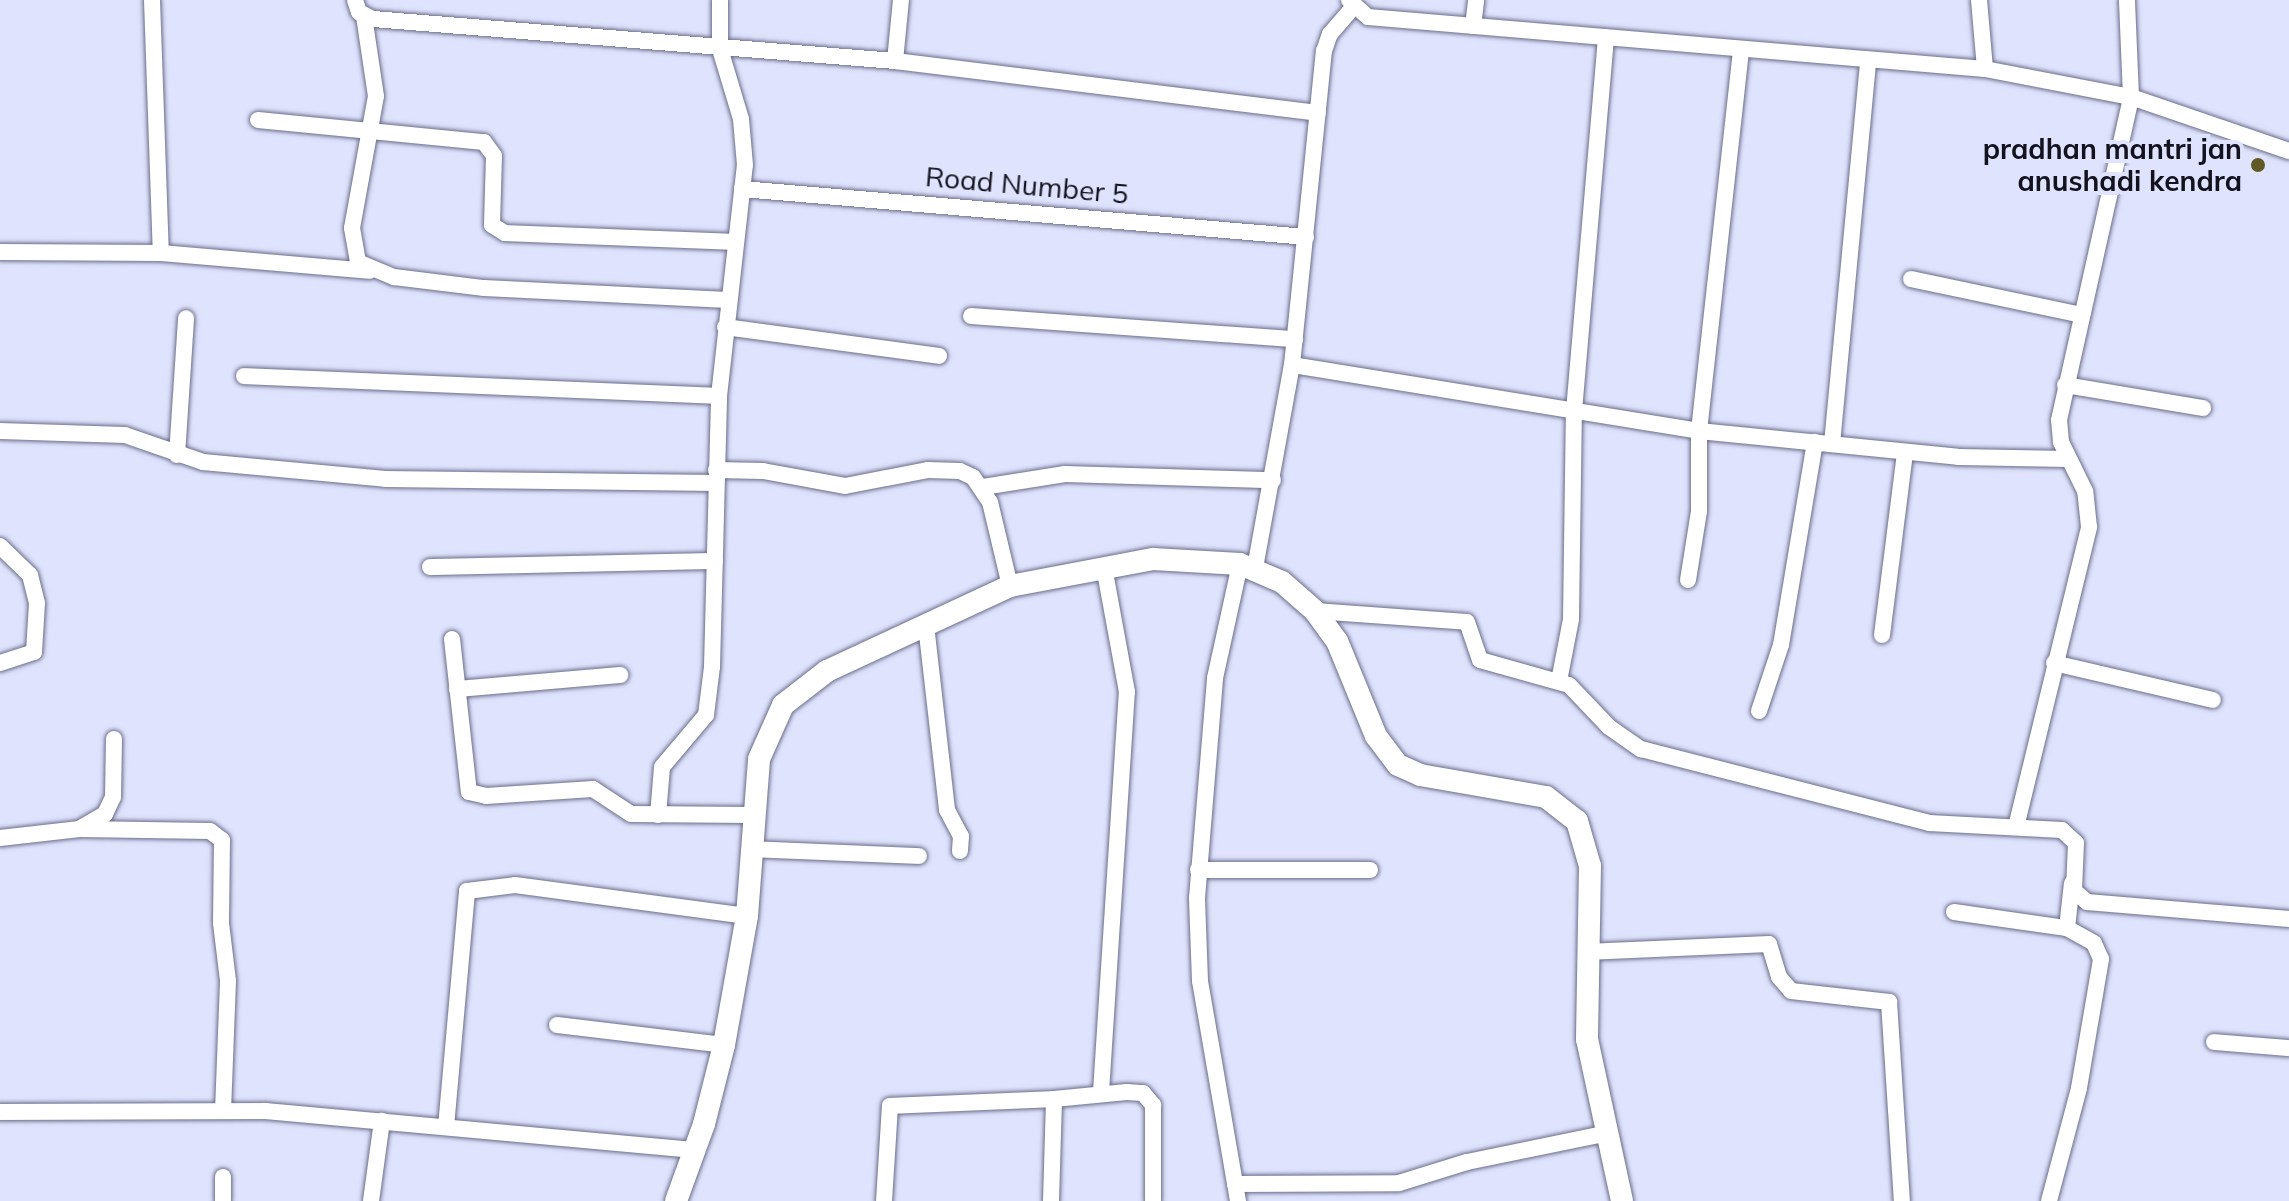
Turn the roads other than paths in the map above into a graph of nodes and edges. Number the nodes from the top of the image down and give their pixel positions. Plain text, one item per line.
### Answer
1 (152, 0) edge
2 (355, 0) edge
3 (720, 0) edge
4 (901, 0) edge
5 (1476, 0) edge
6 (1979, 0) edge
7 (2127, 0) edge
8 (1351, 4) edge
9 (364, 16) junction
10 (1473, 26) junction
11 (1606, 37) junction
12 (720, 49) junction
13 (1741, 50) junction
14 (1868, 60) junction
15 (895, 61) junction
16 (1985, 69) junction
17 (2131, 97) junction
18 (1318, 113) junction
19 (258, 120) dead end
20 (373, 128) junction
21 (2289, 151) edge
22 (742, 189) junction
23 (1306, 237) junction
24 (736, 242) junction
25 (0, 252) edge
26 (161, 253) junction
27 (371, 272) junction
28 (1911, 279) dead end
29 (728, 300) junction
30 (2082, 315) junction
31 (971, 316) dead end
32 (186, 318) dead end
33 (725, 327) junction
34 (1295, 339) junction
35 (939, 356) dead end
36 (1292, 365) junction
37 (244, 376) dead end
38 (2065, 385) junction
39 (719, 396) junction
40 (2203, 408) dead end
41 (1574, 411) junction
42 (0, 431) edge
43 (1699, 431) junction
44 (1823, 443) junction
45 (1905, 452) junction
46 (177, 455) junction
47 (2068, 459) junction
48 (716, 477) junction
49 (1273, 480) junction
50 (983, 487) junction
51 (0, 546) edge
52 (715, 561) junction
53 (1248, 566) junction
54 (430, 567) dead end
55 (1104, 567) junction
56 (1688, 580) dead end
57 (1010, 586) junction
58 (1315, 611) junction
59 (926, 625) junction
60 (1882, 635) dead end
61 (452, 639) dead end
62 (0, 663) edge
63 (2054, 663) junction
64 (620, 675) dead end
65 (1559, 681) junction
66 (457, 689) junction
67 (2213, 700) dead end
68 (1759, 711) dead end
69 (114, 739) dead end
70 (658, 815) junction
71 (753, 815) junction
72 (2016, 827) junction
73 (79, 829) junction
74 (0, 838) edge
75 (751, 849) junction
76 (960, 851) dead end
77 (919, 856) dead end
78 (1198, 870) junction
79 (1370, 870) dead end
80 (2072, 883) junction
81 (1954, 912) dead end
82 (747, 916) junction
83 (2289, 919) edge
84 (2067, 928) junction
85 (1586, 952) junction
86 (557, 1025) dead end
87 (2214, 1042) dead end
88 (724, 1045) junction
89 (2289, 1048) edge
90 (1101, 1092) junction
91 (1054, 1099) junction
92 (223, 1110) junction
93 (0, 1112) edge
94 (382, 1121) junction
95 (446, 1127) junction
96 (1604, 1134) junction
97 (694, 1150) junction
98 (223, 1177) dead end
99 (1237, 1193) edge
100 (223, 1201) edge
101 (371, 1201) edge
102 (676, 1201) edge
103 (884, 1201) edge
104 (1051, 1201) edge
105 (1153, 1201) edge
106 (1622, 1201) edge
107 (1902, 1201) edge
108 (2049, 1201) edge

1 - 26 street
2 - 9 street
3 - 12 street
4 - 15 street
5 - 10 street
6 - 16 street
7 - 17 street
8 - 10 street
8 - 18 street
9 - 12 street
9 - 20 street
10 - 11 street
11 - 13 street
11 - 41 street
12 - 15 street
12 - 22 street
13 - 14 street
13 - 43 street
14 - 16 street
14 - 44 street
15 - 18 street
16 - 17 street
17 - 21 street
17 - 30 street
18 - 23 street
19 - 20 street
20 - 24 street
20 - 27 street
22 - 23 street, Road Number 5
22 - 24 street
23 - 34 street
24 - 29 street
25 - 26 street
26 - 27 street
27 - 29 street
28 - 30 street
29 - 33 street
30 - 38 street
31 - 34 street
32 - 46 street
33 - 35 street
33 - 39 street
34 - 36 street
36 - 41 street
36 - 49 street
37 - 39 street
38 - 40 street
38 - 47 street
39 - 48 street
41 - 43 street
41 - 65 street
42 - 46 street
43 - 44 street
43 - 56 street
44 - 45 street
44 - 68 street
45 - 47 street
45 - 60 street
46 - 48 street
47 - 63 street
48 - 50 street
48 - 52 street
49 - 50 street
49 - 53 street
50 - 57 street
51 - 62 street
52 - 54 street
52 - 70 street
53 - 55 street
53 - 58 street
53 - 78 street
55 - 57 street
55 - 90 street
57 - 59 street
58 - 65 street
58 - 85 street
59 - 71 street
59 - 76 street
61 - 66 street
63 - 67 street
63 - 72 street
64 - 66 street
65 - 72 street
66 - 70 street
69 - 73 street
70 - 71 street
71 - 75 street
72 - 80 street
73 - 74 street
73 - 92 street
75 - 77 street
75 - 82 street
78 - 79 street
78 - 99 street
80 - 83 street
80 - 84 street
81 - 84 street
82 - 88 street
82 - 95 street
84 - 108 street
85 - 96 street
85 - 107 street
86 - 88 street
87 - 89 street
88 - 97 street
90 - 91 street
90 - 105 street
91 - 103 street
91 - 104 street
92 - 93 street
92 - 94 street
94 - 95 street
94 - 101 street
95 - 97 street
96 - 99 street
96 - 106 street
97 - 102 street
98 - 100 street

